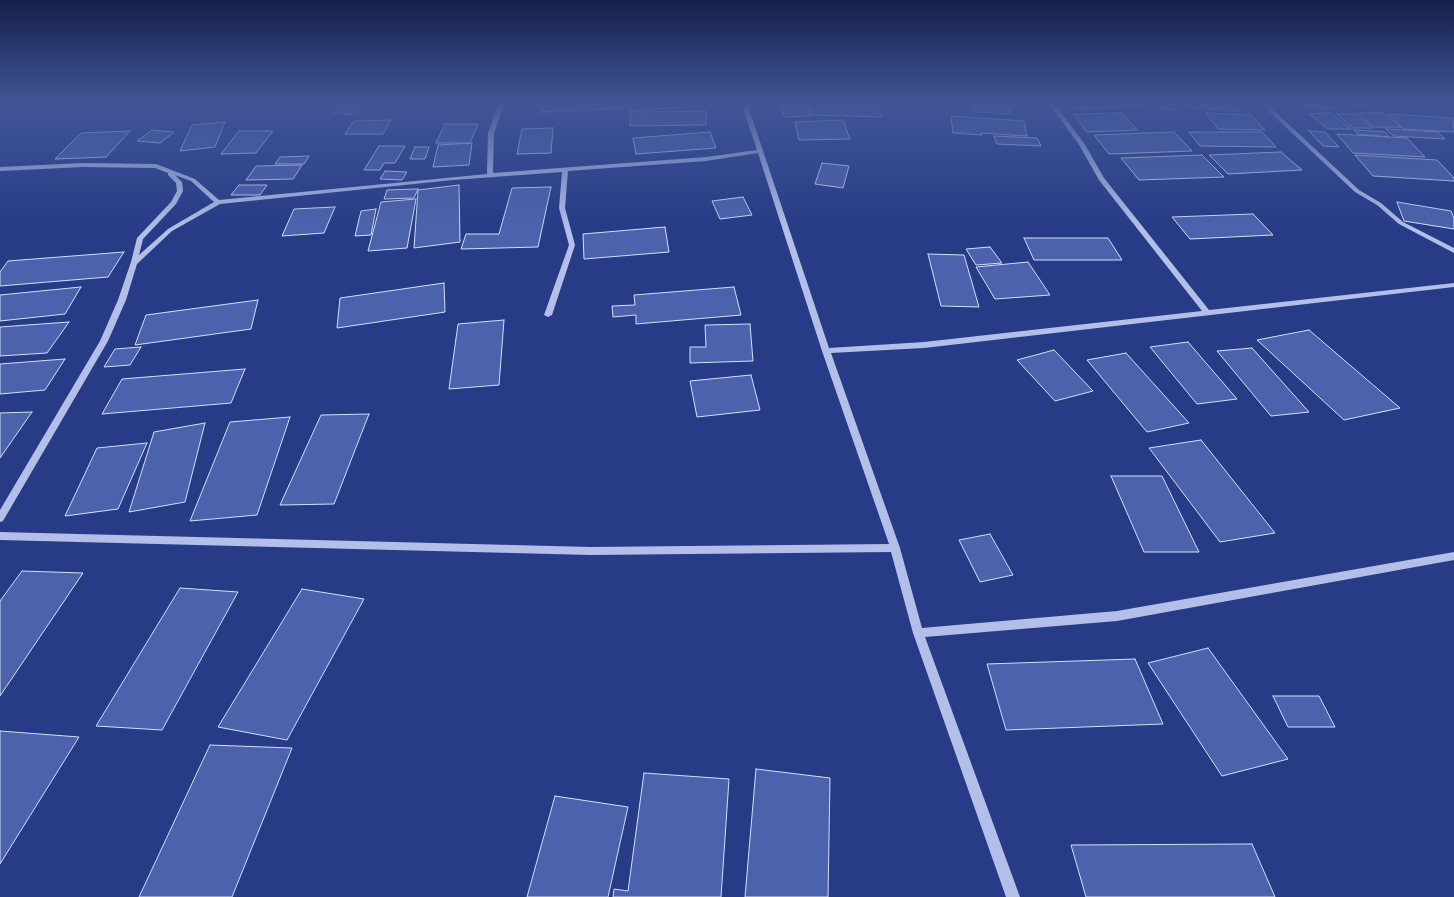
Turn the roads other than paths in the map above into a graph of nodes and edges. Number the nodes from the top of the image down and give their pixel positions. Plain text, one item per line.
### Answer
1 (491, 145) edge
2 (757, 145) edge
3 (1081, 145) edge
4 (1308, 145) edge
5 (759, 151) junction
6 (0, 169) edge
7 (565, 169) junction
8 (166, 170) junction
9 (490, 176) junction
10 (218, 202) junction
11 (1454, 251) edge
12 (134, 262) junction
13 (1454, 285) edge
14 (1208, 313) junction
15 (548, 316) dead end
16 (826, 351) junction
17 (0, 518) edge
18 (0, 536) edge
19 (894, 548) junction
20 (1454, 556) edge
21 (918, 633) junction
22 (1013, 897) edge

1 - 9 street
2 - 5 street
3 - 14 street
4 - 11 street
5 - 7 street
5 - 16 street
6 - 8 street
7 - 9 street
7 - 15 street
8 - 10 street
8 - 12 street
9 - 10 street
10 - 12 street
12 - 17 street
13 - 14 street
14 - 16 street
16 - 19 street
18 - 19 street
19 - 21 street
20 - 21 street
21 - 22 street

